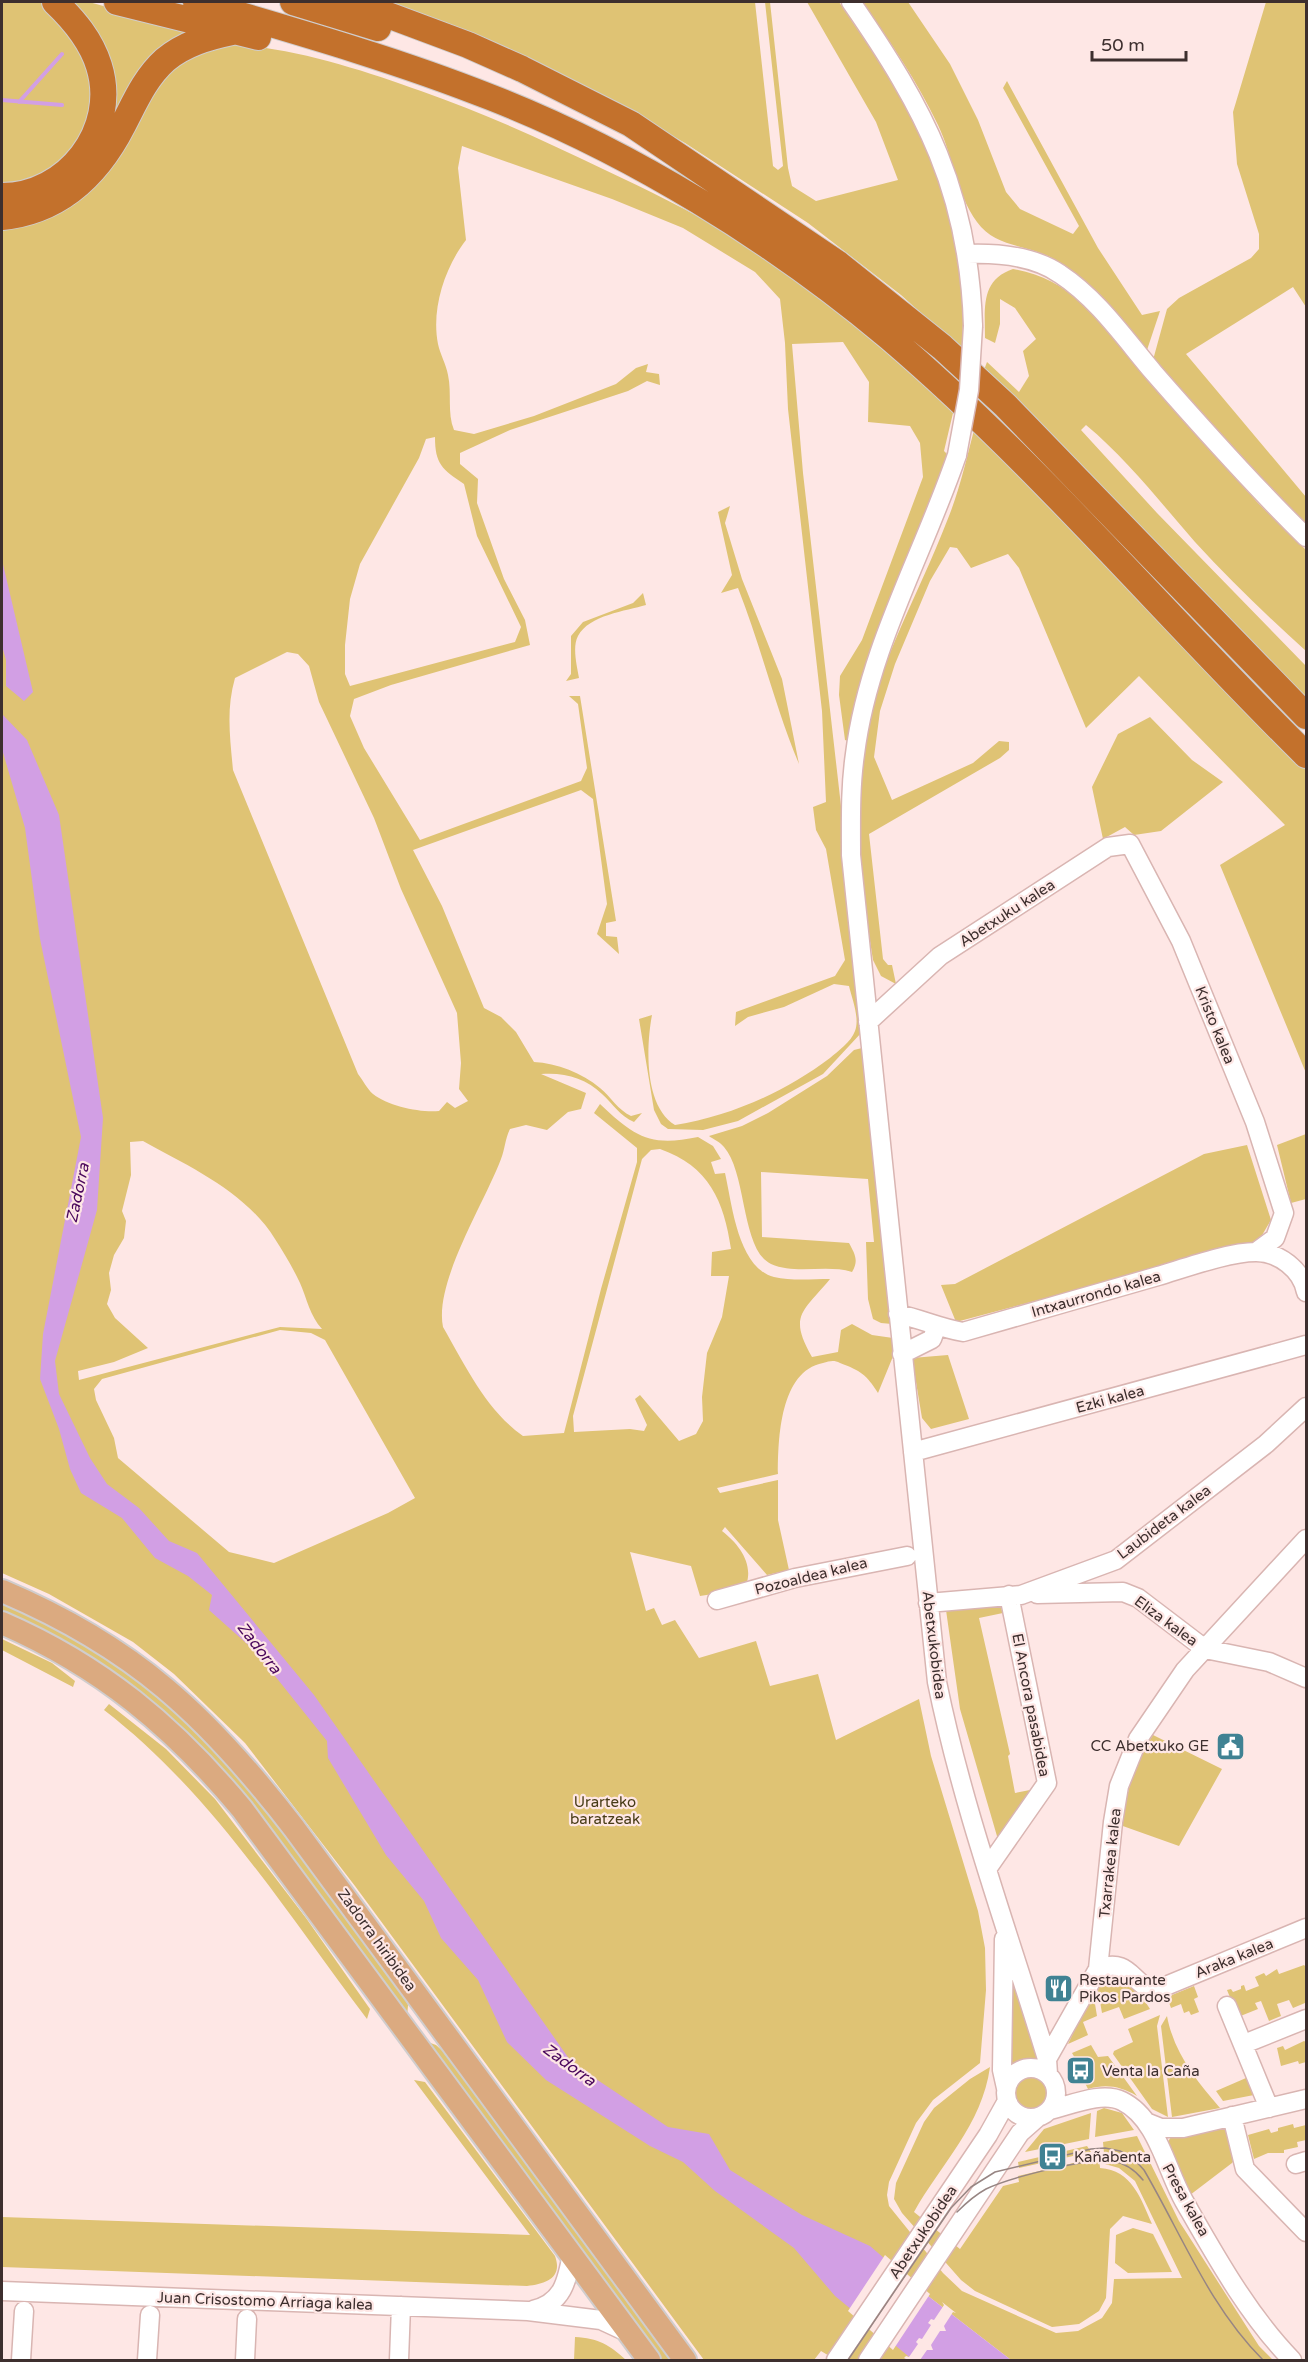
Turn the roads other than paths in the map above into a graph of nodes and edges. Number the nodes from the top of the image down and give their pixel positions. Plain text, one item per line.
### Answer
1 (55, 2) edge
2 (117, 2) edge
3 (196, 2) edge
4 (293, 2) edge
5 (353, 2) edge
6 (851, 2) edge
7 (235, 31) junction
8 (490, 97) junction
9 (708, 176) junction
10 (2, 196) edge
11 (2, 217) edge
12 (968, 254) junction
13 (1306, 537) edge
14 (1306, 716) edge
15 (1306, 755) edge
16 (1130, 844) joint
17 (868, 1022) junction
18 (1256, 1252) junction
19 (1306, 1287) edge
20 (898, 1314) junction
21 (936, 1328) junction
22 (1306, 1345) edge
23 (902, 1354) junction
24 (1306, 1407) edge
25 (913, 1452) junction
26 (1306, 1539) edge
27 (907, 1556) dead end
28 (2, 1591) edge
29 (1015, 1595) junction
30 (717, 1600) dead end
31 (928, 1603) junction
32 (2, 1623) edge
33 (1204, 1649) junction
34 (1306, 1678) edge
35 (987, 1869) junction
36 (1004, 1928) junction
37 (1306, 1928) edge
38 (1098, 1969) junction
39 (1227, 2006) dead end
40 (1306, 2019) edge
41 (1244, 2044) junction
42 (1048, 2067) junction
43 (1007, 2095) junction
44 (1306, 2099) edge
45 (1269, 2108) junction
46 (1044, 2114) junction
47 (1232, 2116) junction
48 (1146, 2122) junction
49 (1306, 2232) edge
50 (572, 2254) junction
51 (2, 2292) edge
52 (401, 2306) junction
53 (24, 2311) dead end
54 (528, 2311) junction
55 (150, 2315) dead end
56 (247, 2319) dead end
57 (631, 2334) junction
58 (21, 2361) edge
59 (147, 2361) edge
60 (245, 2361) edge
61 (399, 2361) edge
62 (649, 2361) edge
63 (685, 2361) edge
64 (836, 2361) edge
65 (868, 2361) edge
66 (1292, 2361) edge

1 - 10 highway
2 - 7 highway
3 - 8 highway
4 - 9 highway
5 - 9 highway
6 - 12 street, Abetxukobidea
7 - 8 highway
7 - 11 highway
8 - 15 highway
9 - 14 highway
12 - 13 street
12 - 17 street, Abetxukobidea, bridge
16 - 17 street, Abetxuku kalea
16 - 18 street, Kristo kalea
17 - 20 street, Abetxukobidea
18 - 19 street
18 - 21 street, Intxaurrondo kalea
20 - 21 street, Intxaurrondo kalea
20 - 23 street, Abetxukobidea
21 - 23 street
22 - 25 street, Ezki kalea
23 - 25 street, Abetxukobidea
24 - 29 street, Laubideta kalea
25 - 31 street, Abetxukobidea
26 - 33 street, Txarrakea kalea
27 - 30 street, Pozoaldea kalea
28 - 63 main road, Zadorra hiribidea
29 - 31 street, Laubideta kalea
29 - 33 street, Eliza kalea
29 - 35 street, El Ancora pasabidea
31 - 35 street, Abetxukobidea
32 - 50 main road, Zadorra hiribidea
33 - 34 street, Eliza kalea
33 - 38 street, Txarrakea kalea
35 - 36 street, Abetxukobidea
36 - 42 street, Abetxukobidea
36 - 43 street, Abetxukobidea
37 - 38 street, Araka kalea
38 - 42 street, Txarrakea kalea
39 - 41 street
40 - 41 street
41 - 45 street
42 - 43 street
42 - 46 street
43 - 46 street
43 - 64 street, Abetxukobidea
44 - 45 street
45 - 47 street
46 - 48 street, Presa kalea
46 - 65 street, Abetxukobidea
47 - 48 street
47 - 49 street
48 - 66 street, Presa kalea
50 - 54 street, Juan Crisostomo Arriaga kalea
50 - 57 main road, Zadorra hiribidea
51 - 52 street, Juan Crisostomo Arriaga kalea
52 - 54 street, Juan Crisostomo Arriaga kalea
52 - 61 street
53 - 58 street
54 - 57 street, Juan Crisostomo Arriaga kalea
55 - 59 street
56 - 60 street
57 - 62 main road, Zadorra hiribidea

